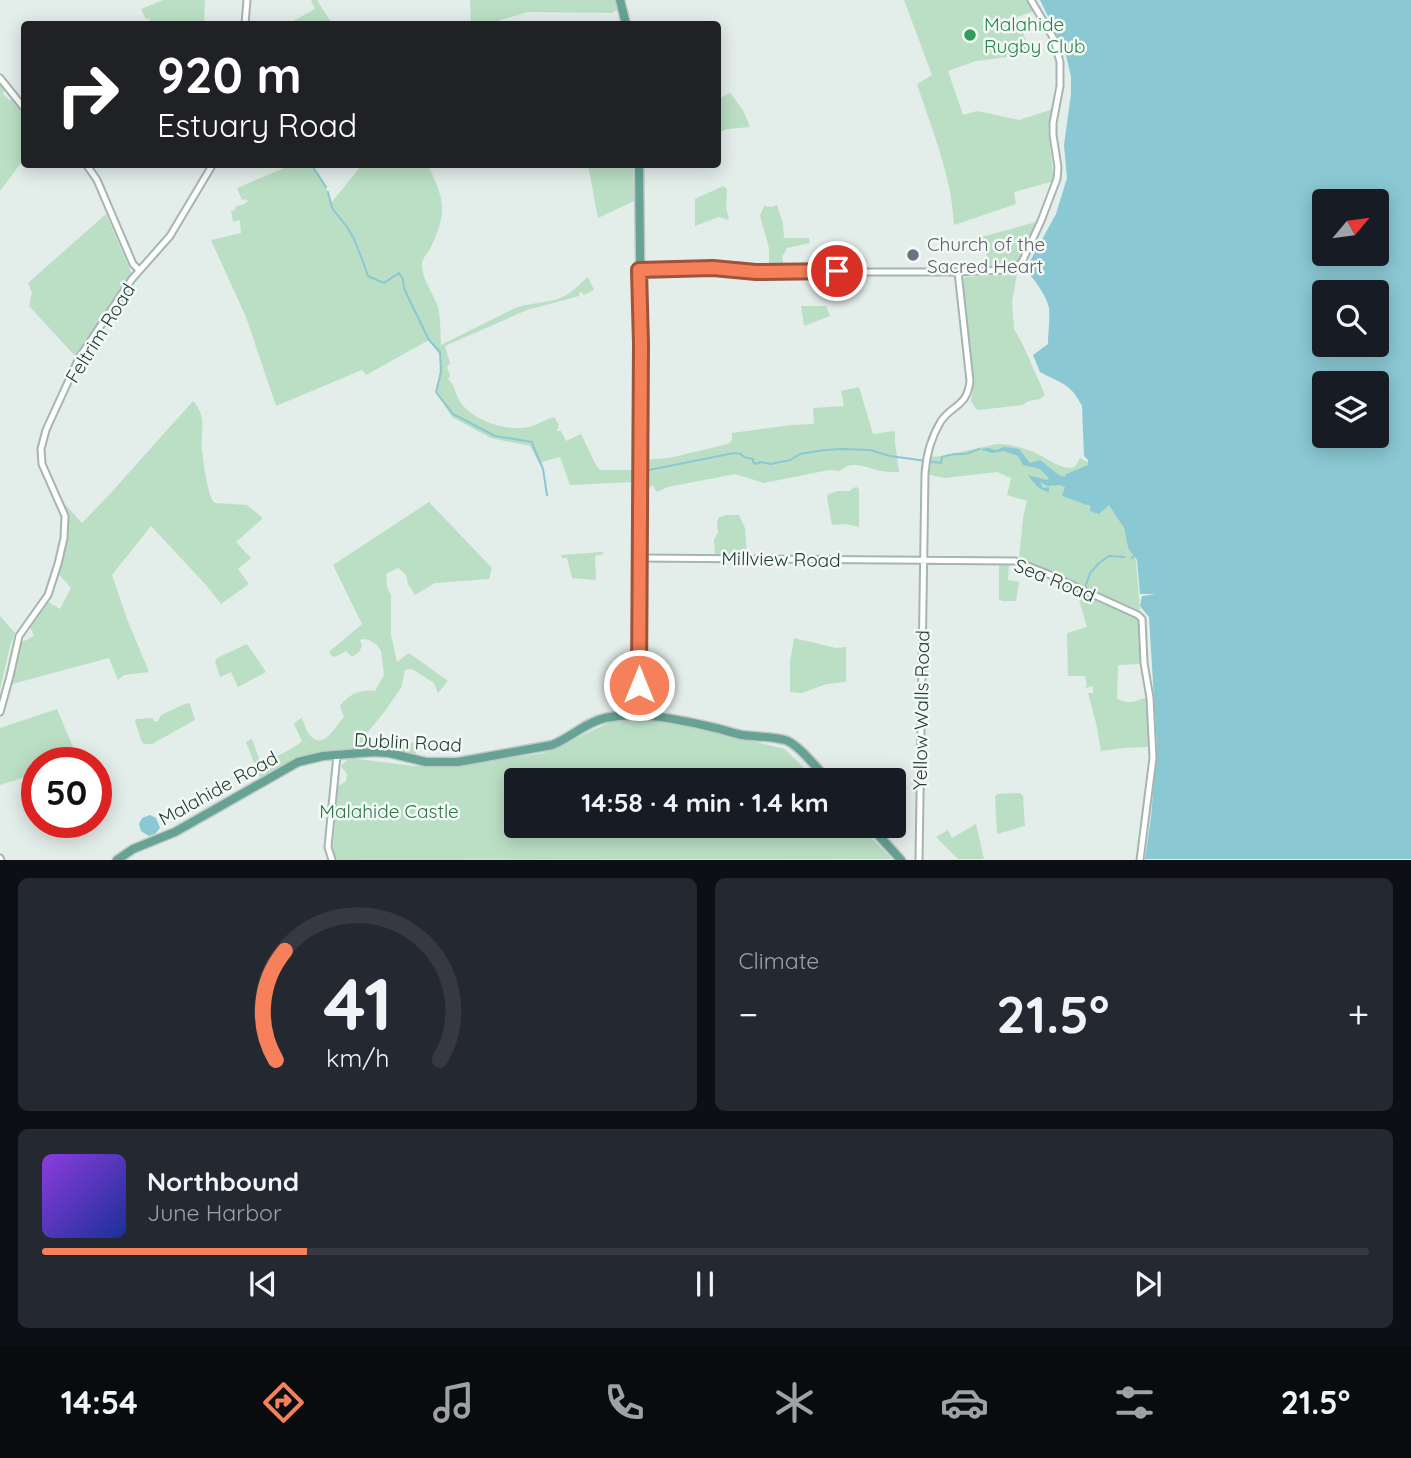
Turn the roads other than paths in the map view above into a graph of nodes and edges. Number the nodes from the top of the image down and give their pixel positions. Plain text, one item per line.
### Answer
1 (247, 0) edge
2 (620, 0) edge
3 (1031, 0) edge
4 (245, 21) edge
5 (625, 21) edge
6 (0, 78) edge
7 (21, 104) edge
8 (89, 168) edge
9 (212, 168) edge
10 (639, 168) edge
11 (139, 270) junction
12 (639, 270) junction
13 (958, 272) junction
14 (639, 558) junction
15 (924, 560) junction
16 (0, 712) edge
17 (638, 716) junction
18 (337, 755) junction
19 (816, 768) edge
20 (881, 838) edge
21 (117, 859) edge
22 (332, 859) edge
23 (901, 859) edge
24 (919, 859) edge
25 (1140, 859) edge

1 - 4 street
2 - 5 main road
3 - 13 street
6 - 7 street
8 - 11 street
9 - 11 street, Feltrim Road
10 - 12 main road
11 - 16 street, Feltrim Road
12 - 13 street
12 - 14 main road
13 - 15 street, Yellow Walls Road
14 - 15 street, Millview Road
14 - 17 main road
15 - 24 street, Yellow Walls Road
15 - 25 street, Sea Road
17 - 18 main road, Dublin Road
17 - 19 main road, Dublin Road
18 - 21 main road, Malahide Road
18 - 22 street
20 - 23 main road

